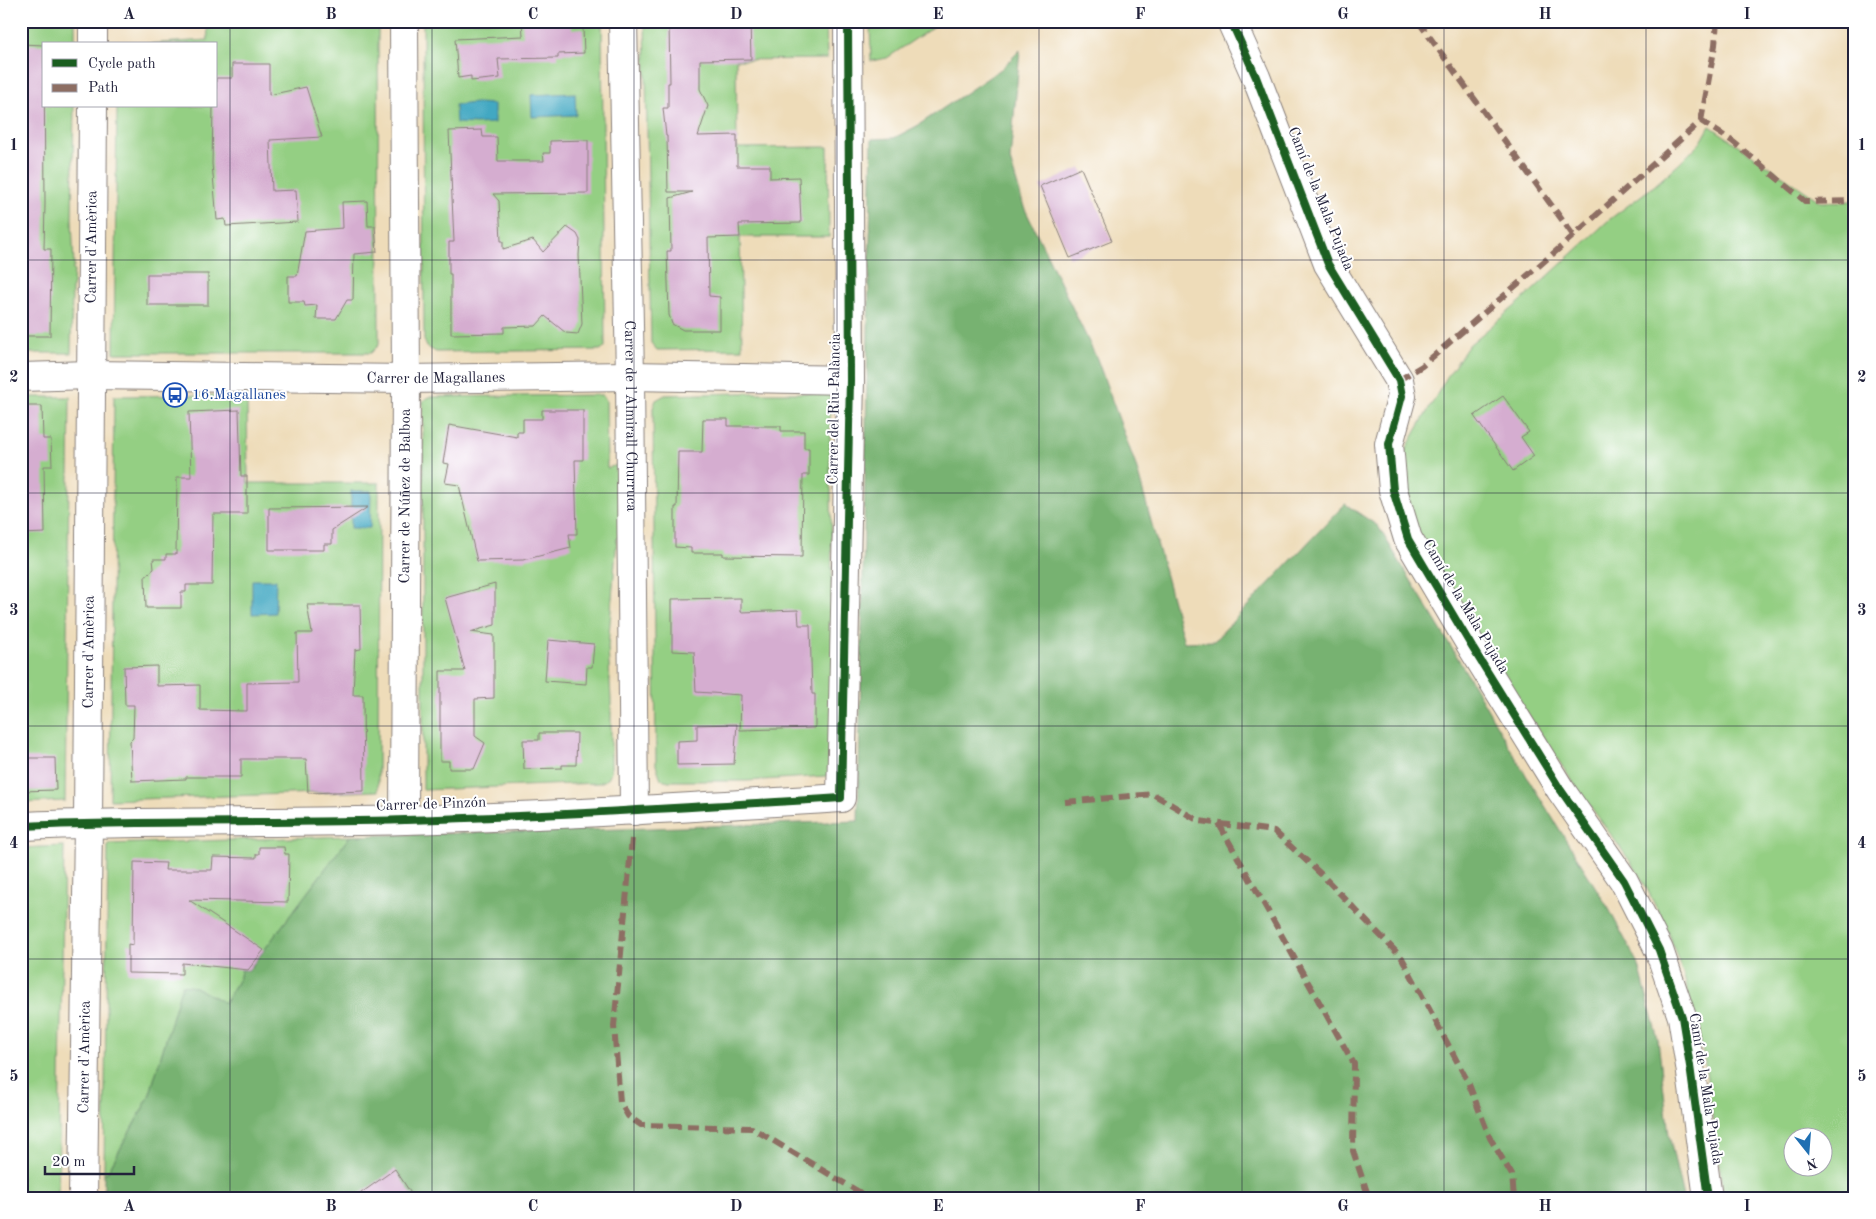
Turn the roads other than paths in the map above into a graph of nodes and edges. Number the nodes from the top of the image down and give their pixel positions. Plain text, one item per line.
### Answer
1 (93, 21) edge
2 (404, 21) edge
3 (623, 21) edge
4 (848, 21) edge
5 (1231, 21) edge
6 (93, 42) edge
7 (93, 108) edge
8 (91, 375) junction
9 (630, 376) junction
10 (21, 377) edge
11 (406, 379) junction
12 (850, 380) junction
13 (841, 798) joint
14 (634, 810) junction
15 (404, 820) junction
16 (88, 823) junction
17 (21, 826) edge
18 (83, 1198) edge
19 (1708, 1198) edge

1 - 6 street
2 - 11 street, Carrer de Núñez de Balboa
3 - 9 street, Carrer de l'Almirall Churruca
4 - 12 street, Carrer del Riu Palància
5 - 19 street, Camí de la Mala Pujada
7 - 8 street, Carrer d'Amèrica
8 - 10 street, Carrer de Magallanes
8 - 11 street, Carrer de Magallanes
8 - 16 street, Carrer d'Amèrica
9 - 11 street, Carrer de Magallanes
9 - 12 street, Carrer de Magallanes
9 - 14 street, Carrer de l'Almirall Churruca
11 - 15 street, Carrer de Núñez de Balboa
12 - 13 street, Carrer del Riu Palància
13 - 14 street, Carrer de Pinzón
14 - 15 street, Carrer de Pinzón
15 - 16 street, Carrer de Pinzón
16 - 17 street, Carrer de Pinzón
16 - 18 street, Carrer d'Amèrica

